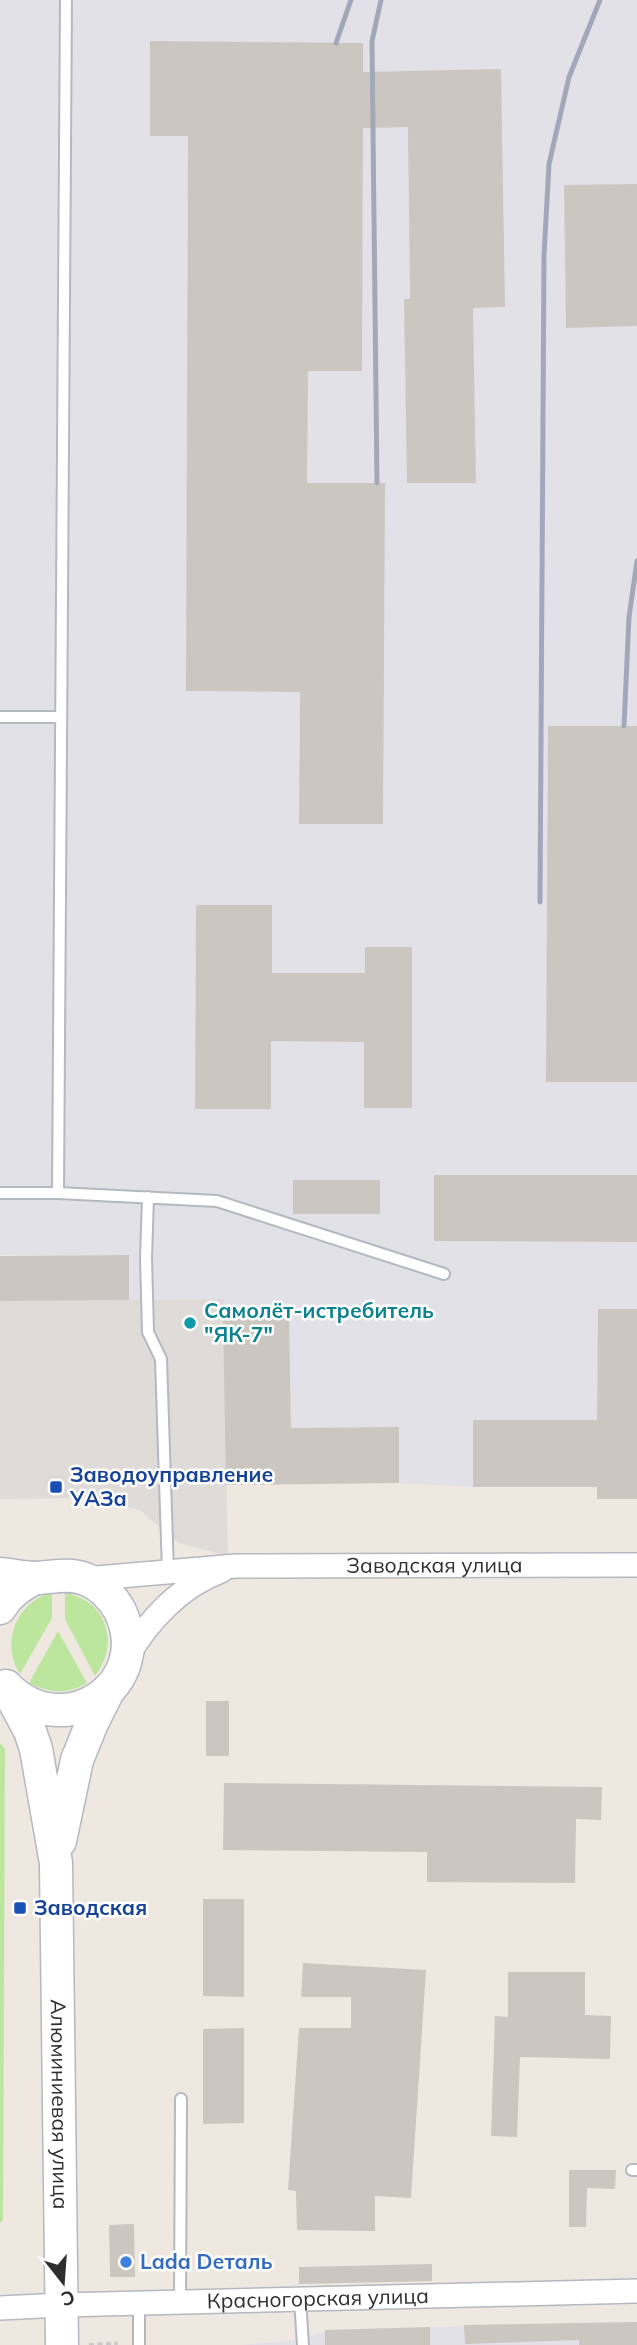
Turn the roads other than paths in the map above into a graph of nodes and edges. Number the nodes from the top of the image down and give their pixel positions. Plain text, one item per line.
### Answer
1 (66, 0) edge
2 (0, 717) edge
3 (61, 717) junction
4 (0, 1193) edge
5 (58, 1193) junction
6 (148, 1198) junction
7 (444, 1274) dead end
8 (234, 1566) junction
9 (637, 1566) edge
10 (168, 1572) junction
11 (0, 1574) edge
12 (36, 1578) junction
13 (85, 1578) junction
14 (0, 1608) edge
15 (126, 1658) junction
16 (3, 1682) edge
17 (109, 1689) junction
18 (56, 1863) junction
19 (181, 2099) dead end
20 (637, 2291) edge
21 (300, 2299) junction
22 (180, 2302) junction
23 (139, 2303) junction
24 (61, 2305) junction
25 (0, 2308) edge
26 (62, 2345) edge
27 (139, 2345) edge
28 (303, 2345) edge

1 - 3 lane
2 - 3 lane
3 - 5 lane
4 - 5 lane
5 - 6 lane
6 - 7 lane
6 - 10 lane
8 - 9 street, Заводская улица
8 - 10 street, Заводская улица
8 - 15 street
10 - 13 street, Заводская улица
11 - 12 main road
12 - 13 main road
12 - 14 main road
13 - 15 main road
15 - 17 main road
16 - 17 main road
16 - 18 main road
17 - 18 main road
18 - 24 main road, Алюминиевая улица
19 - 22 lane
20 - 21 street, Красногорская улица
21 - 22 street, Красногорская улица
21 - 28 lane
22 - 23 street, Красногорская улица
23 - 24 street, Красногорская улица
23 - 27 lane
24 - 25 street, Красногорская улица
24 - 26 main road, Алюминиевая улица

